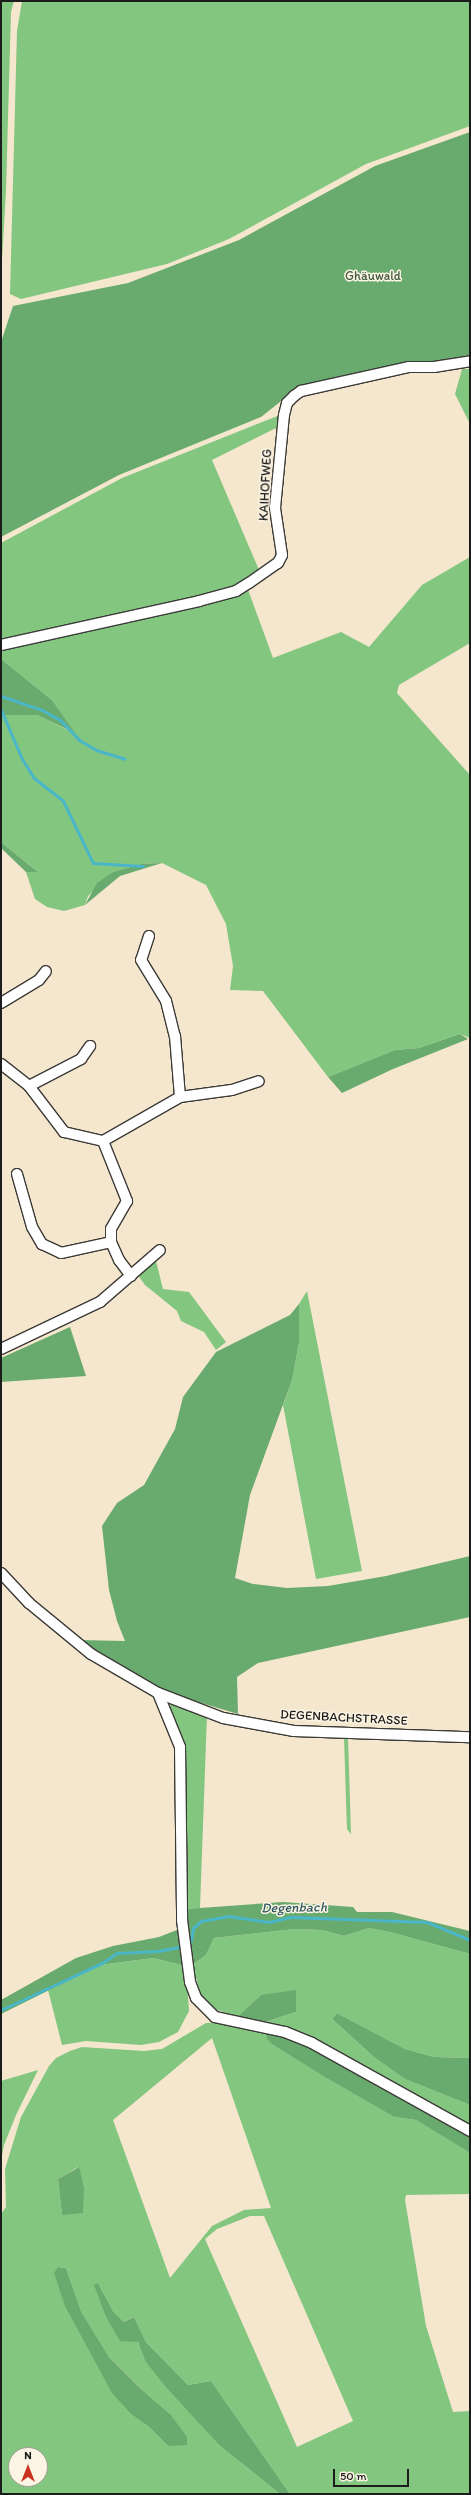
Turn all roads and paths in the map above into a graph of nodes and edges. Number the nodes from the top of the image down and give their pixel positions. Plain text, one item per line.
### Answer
1 (470, 361) edge
2 (1, 645) edge
3 (150, 936) dead end
4 (46, 971) dead end
5 (1, 1002) edge
6 (90, 1046) dead end
7 (1, 1064) edge
8 (259, 1081) dead end
9 (29, 1086) junction
10 (180, 1097) junction
11 (103, 1141) junction
12 (17, 1174) dead end
13 (111, 1242) junction
14 (160, 1250) dead end
15 (131, 1276) junction
16 (1, 1349) edge
17 (1, 1573) edge
18 (158, 1693) junction
19 (470, 1737) edge
20 (470, 2131) edge

1 - 2 street, KAIHOFWEG
3 - 10 street
4 - 5 street
6 - 9 street
7 - 9 street
8 - 10 street
9 - 11 street
10 - 11 street
11 - 13 street
12 - 13 street
13 - 15 street
14 - 15 street
15 - 16 street
17 - 18 street, DEGENBACHSTRASSE
18 - 19 street, DEGENBACHSTRASSE
18 - 20 street

